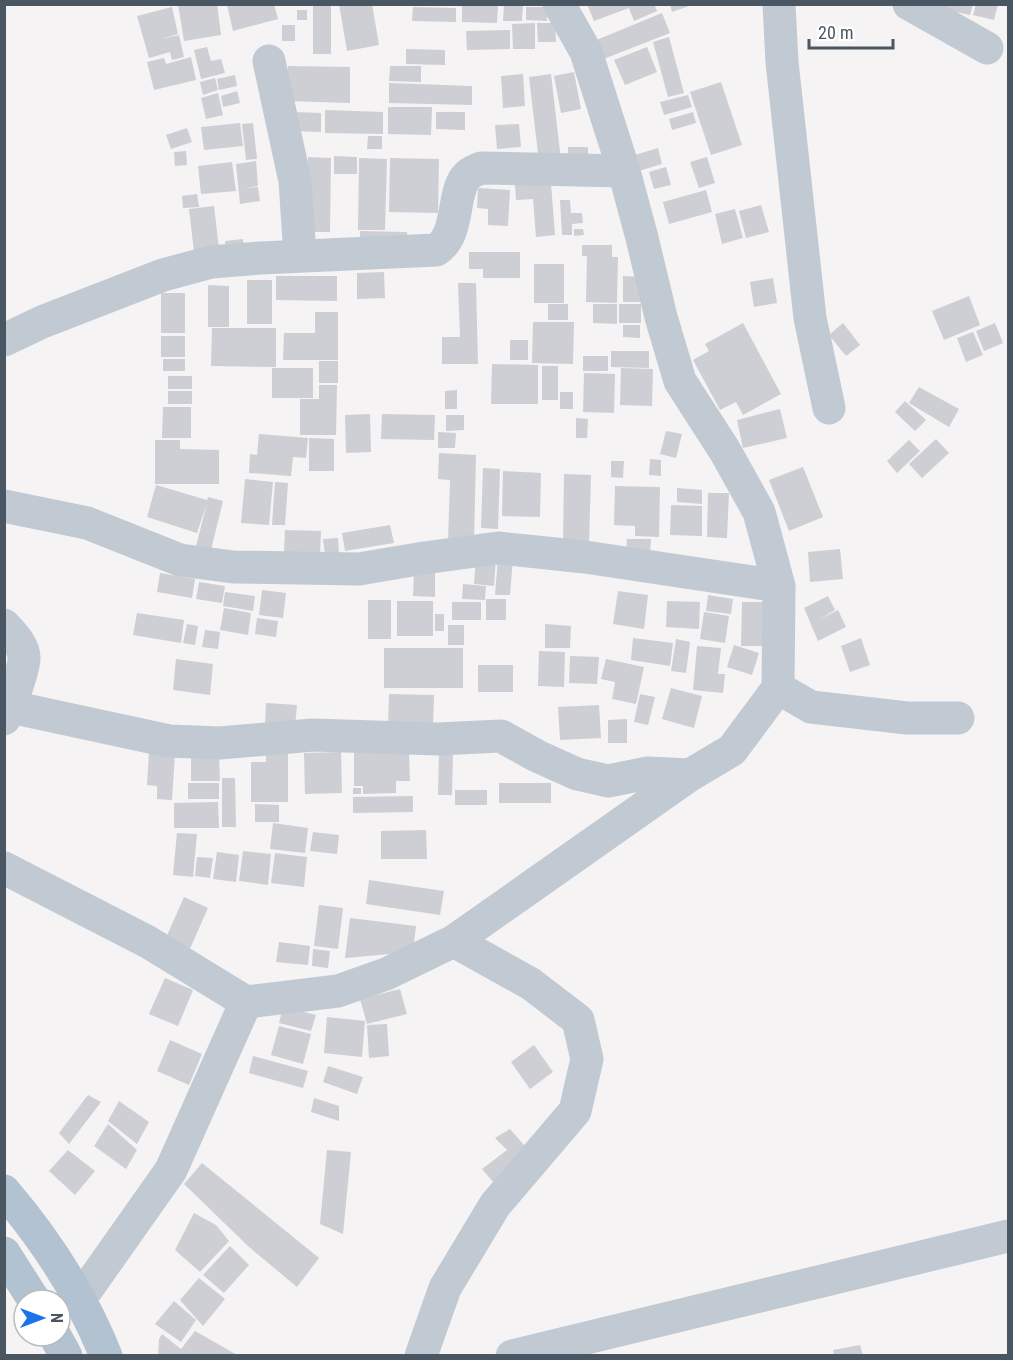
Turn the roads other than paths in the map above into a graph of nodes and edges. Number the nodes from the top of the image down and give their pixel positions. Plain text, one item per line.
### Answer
1 (559, 4) edge
2 (778, 4) edge
3 (909, 4) edge
4 (987, 48) dead end
5 (269, 61) dead end
6 (624, 171) junction
7 (300, 256) junction
8 (4, 340) edge
9 (829, 408) dead end
10 (7, 513) edge
11 (779, 586) junction
12 (4, 625) edge
13 (778, 688) junction
14 (8, 713) edge
15 (958, 718) dead end
16 (690, 775) junction
17 (4, 868) edge
18 (454, 941) junction
19 (246, 1002) junction
20 (4, 1191) edge
21 (1008, 1236) edge
22 (4, 1253) edge
23 (26, 1288) edge
24 (81, 1299) junction
25 (106, 1356) edge
26 (421, 1356) edge
27 (512, 1356) edge

1 - 6 street
2 - 9 street
3 - 4 street
5 - 7 street
6 - 7 street
6 - 11 street
7 - 8 street
10 - 11 street
11 - 13 street
12 - 14 street
13 - 15 street
13 - 16 street
14 - 16 street
16 - 18 street
17 - 19 street
18 - 19 street
18 - 26 street
19 - 24 street
20 - 24 main road
21 - 27 street
22 - 23 main road
24 - 25 main road

